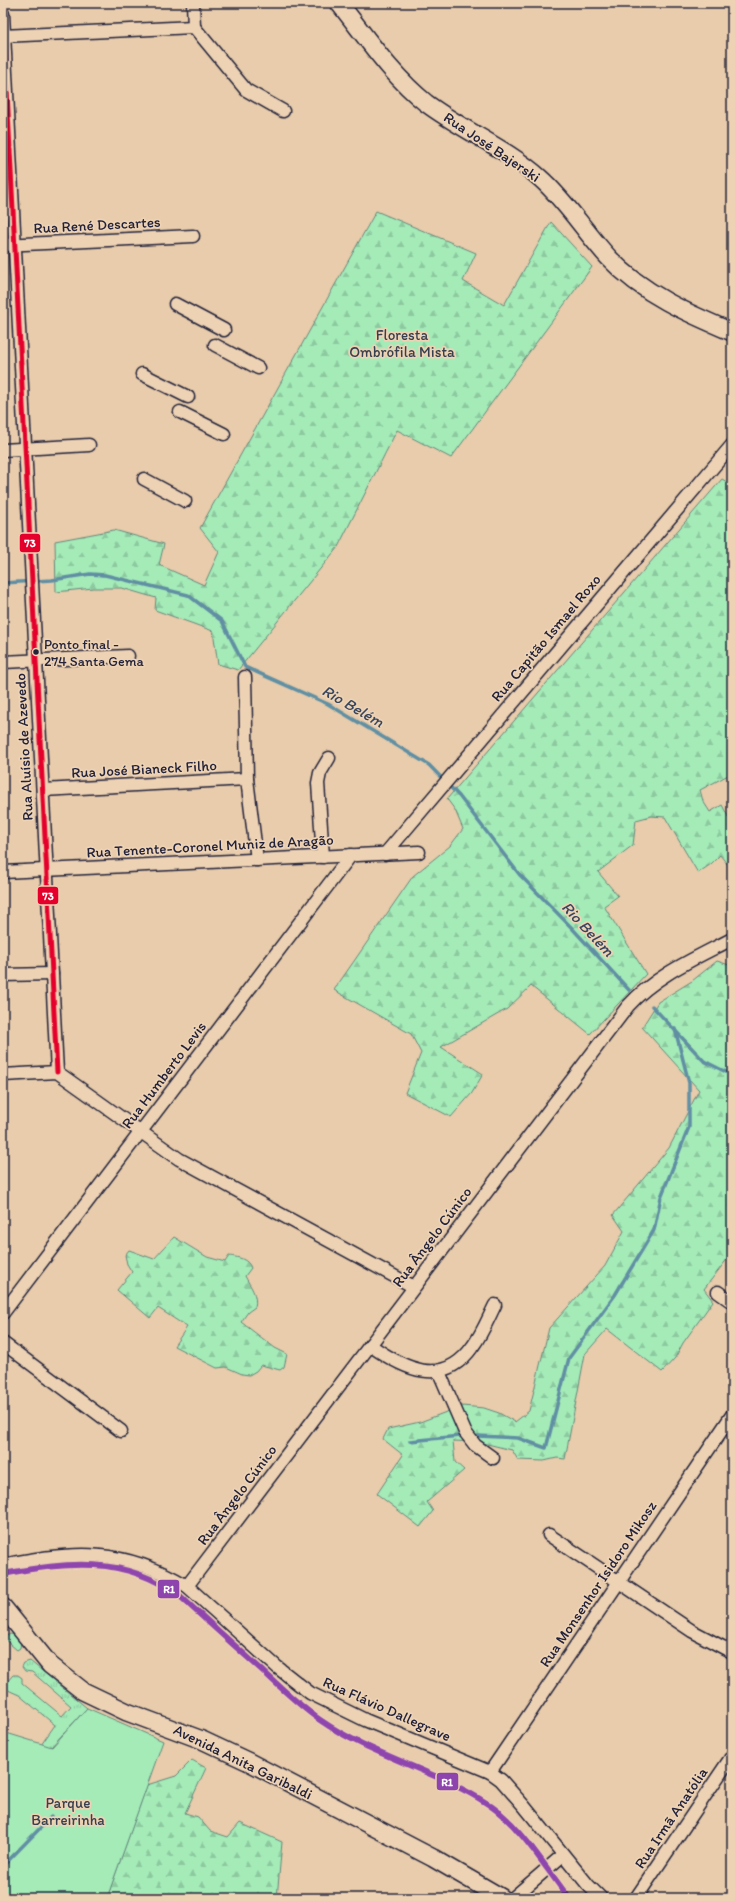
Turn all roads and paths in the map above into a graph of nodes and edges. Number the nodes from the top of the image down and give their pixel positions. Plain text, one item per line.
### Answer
1 (193, 3) edge
2 (339, 3) edge
3 (3, 14) edge
4 (194, 27) junction
5 (4, 36) edge
6 (282, 111) dead end
7 (192, 236) dead end
8 (9, 245) edge
9 (175, 304) dead end
10 (224, 330) dead end
11 (732, 332) edge
12 (216, 346) dead end
13 (258, 368) dead end
14 (142, 374) dead end
15 (188, 397) dead end
16 (180, 412) dead end
17 (224, 434) dead end
18 (89, 445) dead end
19 (732, 445) edge
20 (25, 449) junction
21 (3, 450) edge
22 (144, 479) dead end
23 (184, 501) dead end
24 (128, 656) dead end
25 (36, 661) junction
26 (3, 662) edge
27 (245, 677) dead end
28 (329, 758) dead end
29 (247, 779) junction
30 (43, 790) junction
31 (419, 852) dead end
32 (385, 854) junction
33 (351, 855) junction
34 (323, 857) junction
35 (256, 860) junction
36 (47, 870) junction
37 (3, 872) edge
38 (732, 939) edge
39 (52, 974) junction
40 (3, 975) edge
41 (57, 1072) junction
42 (3, 1075) edge
43 (140, 1133) junction
44 (414, 1287) junction
45 (718, 1292) dead end
46 (732, 1302) edge
47 (494, 1305) dead end
48 (3, 1313) edge
49 (3, 1342) edge
50 (370, 1346) junction
51 (439, 1372) junction
52 (732, 1415) edge
53 (121, 1431) dead end
54 (493, 1458) dead end
55 (549, 1536) dead end
56 (3, 1565) edge
57 (619, 1582) junction
58 (187, 1586) junction
59 (6, 1614) edge
60 (732, 1652) edge
61 (732, 1756) edge
62 (490, 1772) junction
63 (564, 1855) junction
64 (494, 1896) edge
65 (513, 1898) edge
66 (601, 1898) edge
67 (636, 1898) edge

1 - 4 street
2 - 11 main road, Rua José Bajerski
3 - 5 street, Rua Aluísio de Azevedo
4 - 5 street
4 - 6 street
5 - 8 street, Rua Aluísio de Azevedo
7 - 8 street, Rua René Descartes
8 - 20 street, Rua Aluísio de Azevedo
9 - 10 street
12 - 13 street
14 - 15 street
16 - 17 street
18 - 20 street
19 - 32 street, Rua Capitão Ismael Roxo
20 - 21 street
20 - 25 street, Rua Aluísio de Azevedo
22 - 23 street
24 - 25 street
25 - 26 street
25 - 30 street, Rua Aluísio de Azevedo
27 - 29 street
28 - 34 street
29 - 30 street, Rua José Bianeck Filho
29 - 35 street
30 - 36 street, Rua Aluísio de Azevedo
31 - 32 street, Rua Tenente-Coronel Muniz de Aragão
32 - 33 street, Rua Tenente-Coronel Muniz de Aragão
33 - 34 street, Rua Tenente-Coronel Muniz de Aragão
33 - 43 street, Rua Humberto Levis
34 - 35 street, Rua Tenente-Coronel Muniz de Aragão
35 - 36 street, Rua Tenente-Coronel Muniz de Aragão
36 - 37 street, Rua Tenente-Coronel Muniz de Aragão
36 - 39 street, Rua Aluísio de Azevedo
38 - 44 street, Rua Ângelo Cúnico
39 - 40 street
39 - 41 street, Rua Aluísio de Azevedo
41 - 42 street
41 - 43 street
43 - 44 street
43 - 48 street, Rua Humberto Levis
44 - 50 street, Rua Ângelo Cúnico
45 - 46 street
47 - 51 street
49 - 53 street
50 - 51 street
50 - 58 street, Rua Ângelo Cúnico
51 - 54 street
52 - 57 street, Rua Monsenhor Isidoro Mikosz
55 - 57 street
56 - 58 street, Rua Flávio Dallegrave
57 - 60 street
57 - 62 street, Rua Monsenhor Isidoro Mikosz
58 - 62 street, Rua Flávio Dallegrave
59 - 64 main road, Avenida Anita Garibaldi
61 - 67 street, Rua Irmã Anatólia
62 - 63 street, Rua Flávio Dallegrave
63 - 65 street
63 - 66 street, Rua Flávio Dallegrave

